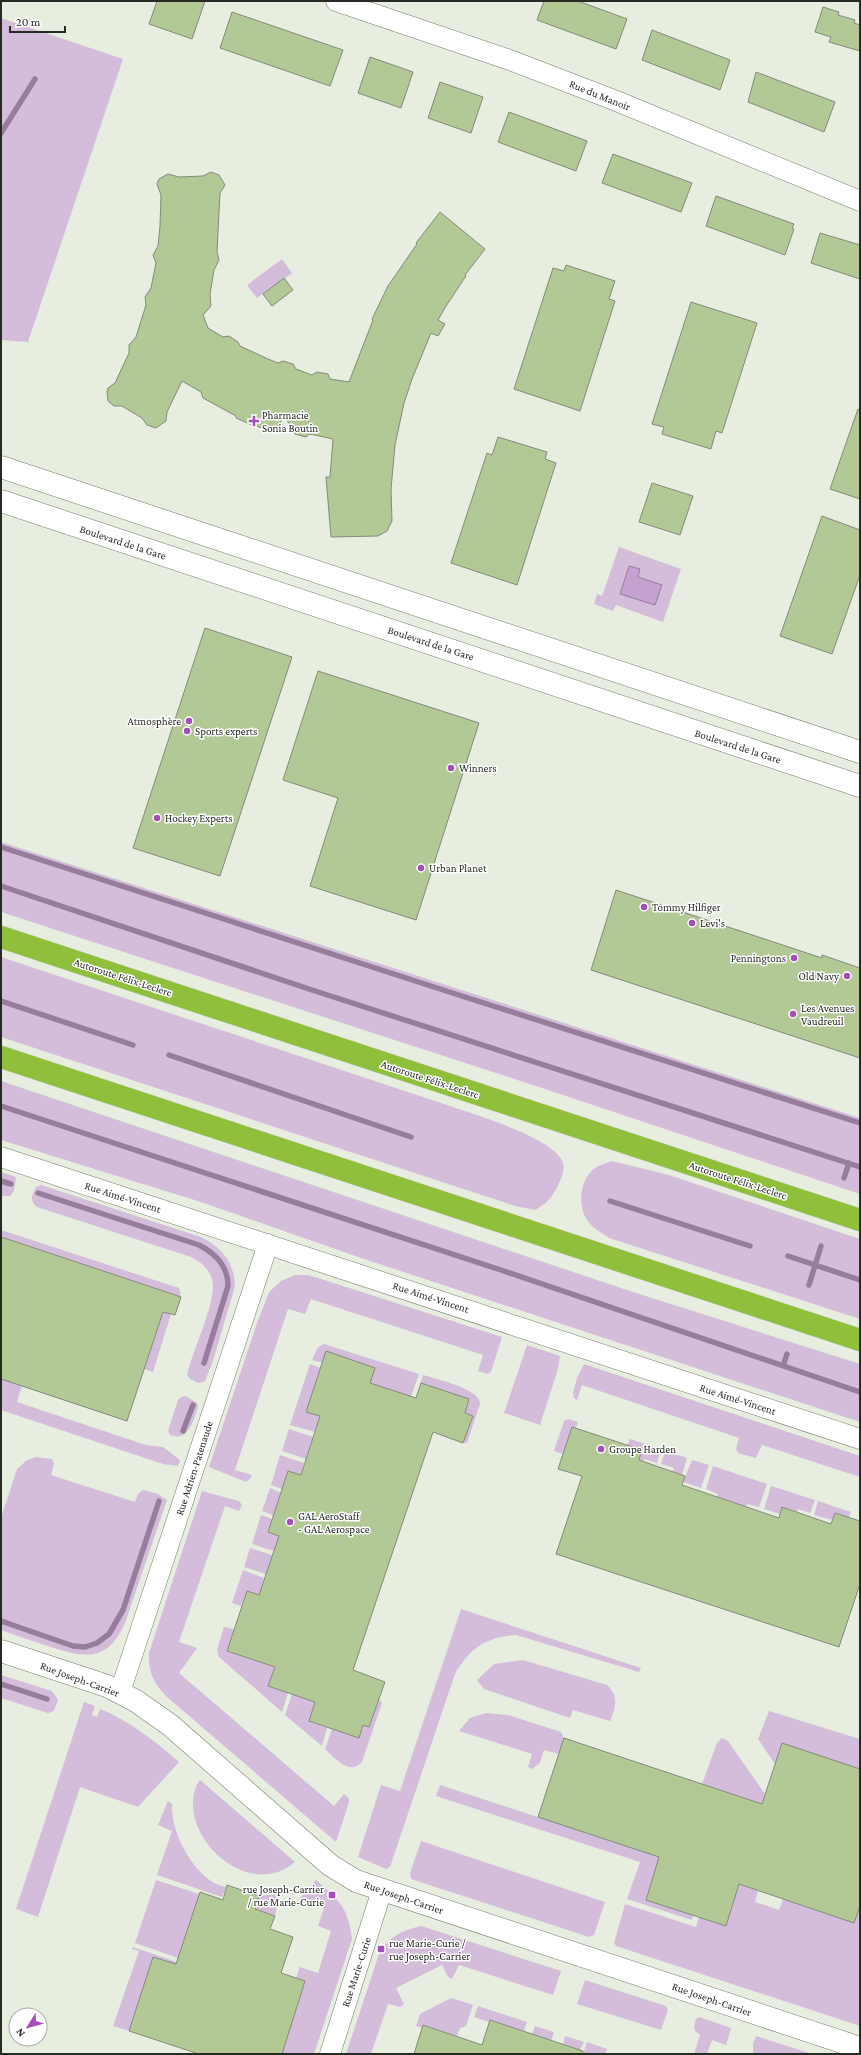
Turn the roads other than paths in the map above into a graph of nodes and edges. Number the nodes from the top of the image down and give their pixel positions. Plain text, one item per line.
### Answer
1 (336, 1) edge
2 (860, 201) edge
3 (1, 467) edge
4 (1, 501) edge
5 (860, 752) edge
6 (860, 786) edge
7 (1, 937) edge
8 (1, 1057) edge
9 (1, 1157) edge
10 (860, 1220) edge
11 (268, 1244) junction
12 (860, 1340) edge
13 (860, 1439) edge
14 (1, 1651) edge
15 (120, 1692) junction
16 (382, 1890) junction
17 (860, 2048) edge
18 (330, 2054) edge

1 - 2 street, Rue du Manoir
3 - 5 main road
4 - 6 main road, Boulevard de la Gare
7 - 10 highway, Autoroute Félix-Leclerc
8 - 12 highway
9 - 11 street, Rue Aimé-Vincent
11 - 13 street, Rue Aimé-Vincent
11 - 15 street, Rue Adrien-Patenaude
14 - 15 main road, Rue Joseph-Carrier
15 - 16 main road, Rue Joseph-Carrier
16 - 17 main road, Rue Joseph-Carrier
16 - 18 street, Rue Marie-Curie

